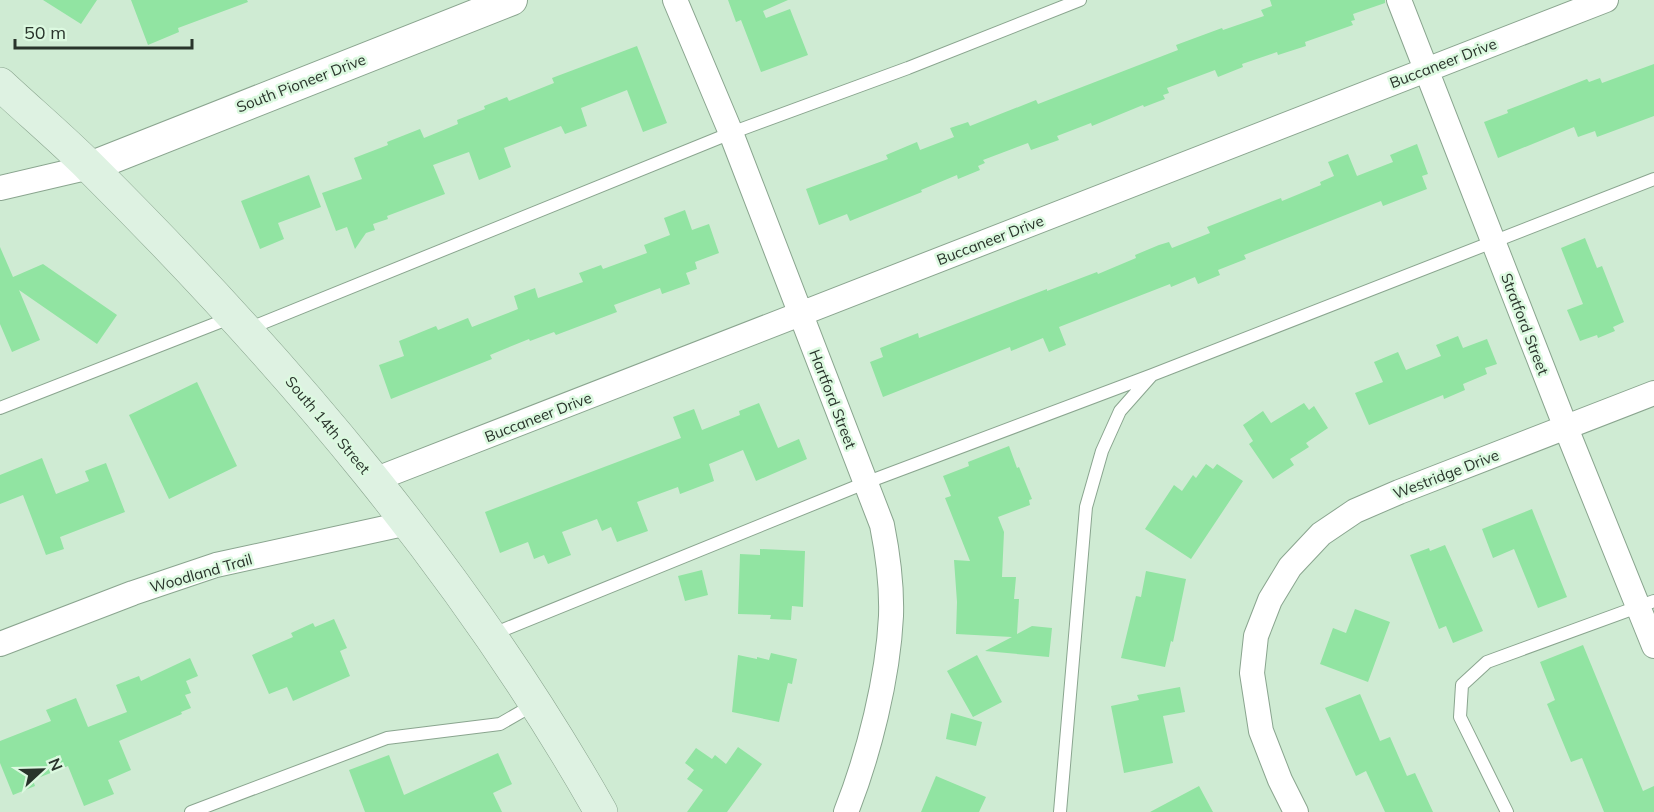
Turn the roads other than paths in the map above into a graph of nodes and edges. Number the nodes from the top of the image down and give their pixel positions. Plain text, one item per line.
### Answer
1 (512, 0) edge
2 (675, 0) edge
3 (1080, 0) edge
4 (1399, 0) edge
5 (1606, 0) edge
6 (1426, 69) junction
7 (0, 84) edge
8 (731, 133) junction
9 (90, 166) junction
10 (1654, 179) edge
11 (0, 188) edge
12 (1494, 242) junction
13 (800, 314) junction
14 (241, 323) junction
15 (1152, 375) junction
16 (1654, 393) edge
17 (0, 408) edge
18 (1566, 428) junction
19 (374, 480) junction
20 (866, 483) junction
21 (408, 523) junction
22 (1646, 603) edge
23 (489, 636) junction
24 (0, 644) edge
25 (1654, 646) edge
26 (535, 704) junction
27 (191, 812) edge
28 (601, 812) edge
29 (846, 812) edge
30 (1060, 812) edge
31 (1296, 812) edge
32 (1507, 812) edge

1 - 9 street, South Pioneer Drive
2 - 8 street, Hartford Street
3 - 8 lane
4 - 6 street, Stratford Street
5 - 6 street, Buccaneer Drive
6 - 12 street, Stratford Street
6 - 13 street, Buccaneer Drive
7 - 9 main road, South 14th Street
8 - 13 street, Hartford Street
8 - 14 lane
9 - 11 street
9 - 14 main road, South 14th Street
10 - 12 lane
12 - 15 lane
12 - 18 street, Stratford Street
13 - 19 street, Buccaneer Drive
13 - 20 street, Hartford Street
14 - 17 lane
14 - 19 main road, South 14th Street
15 - 20 lane
15 - 30 lane
16 - 18 street, Westridge Drive
18 - 22 street, Stratford Street
18 - 31 street, Westridge Drive
19 - 21 main road, South 14th Street
20 - 23 lane
20 - 29 street, Hartford Street
21 - 23 main road, South 14th Street
21 - 24 street, Woodland Trail
22 - 25 street, Stratford Street
22 - 32 lane
23 - 26 main road, South 14th Street
26 - 27 lane
26 - 28 main road, South 14th Street

